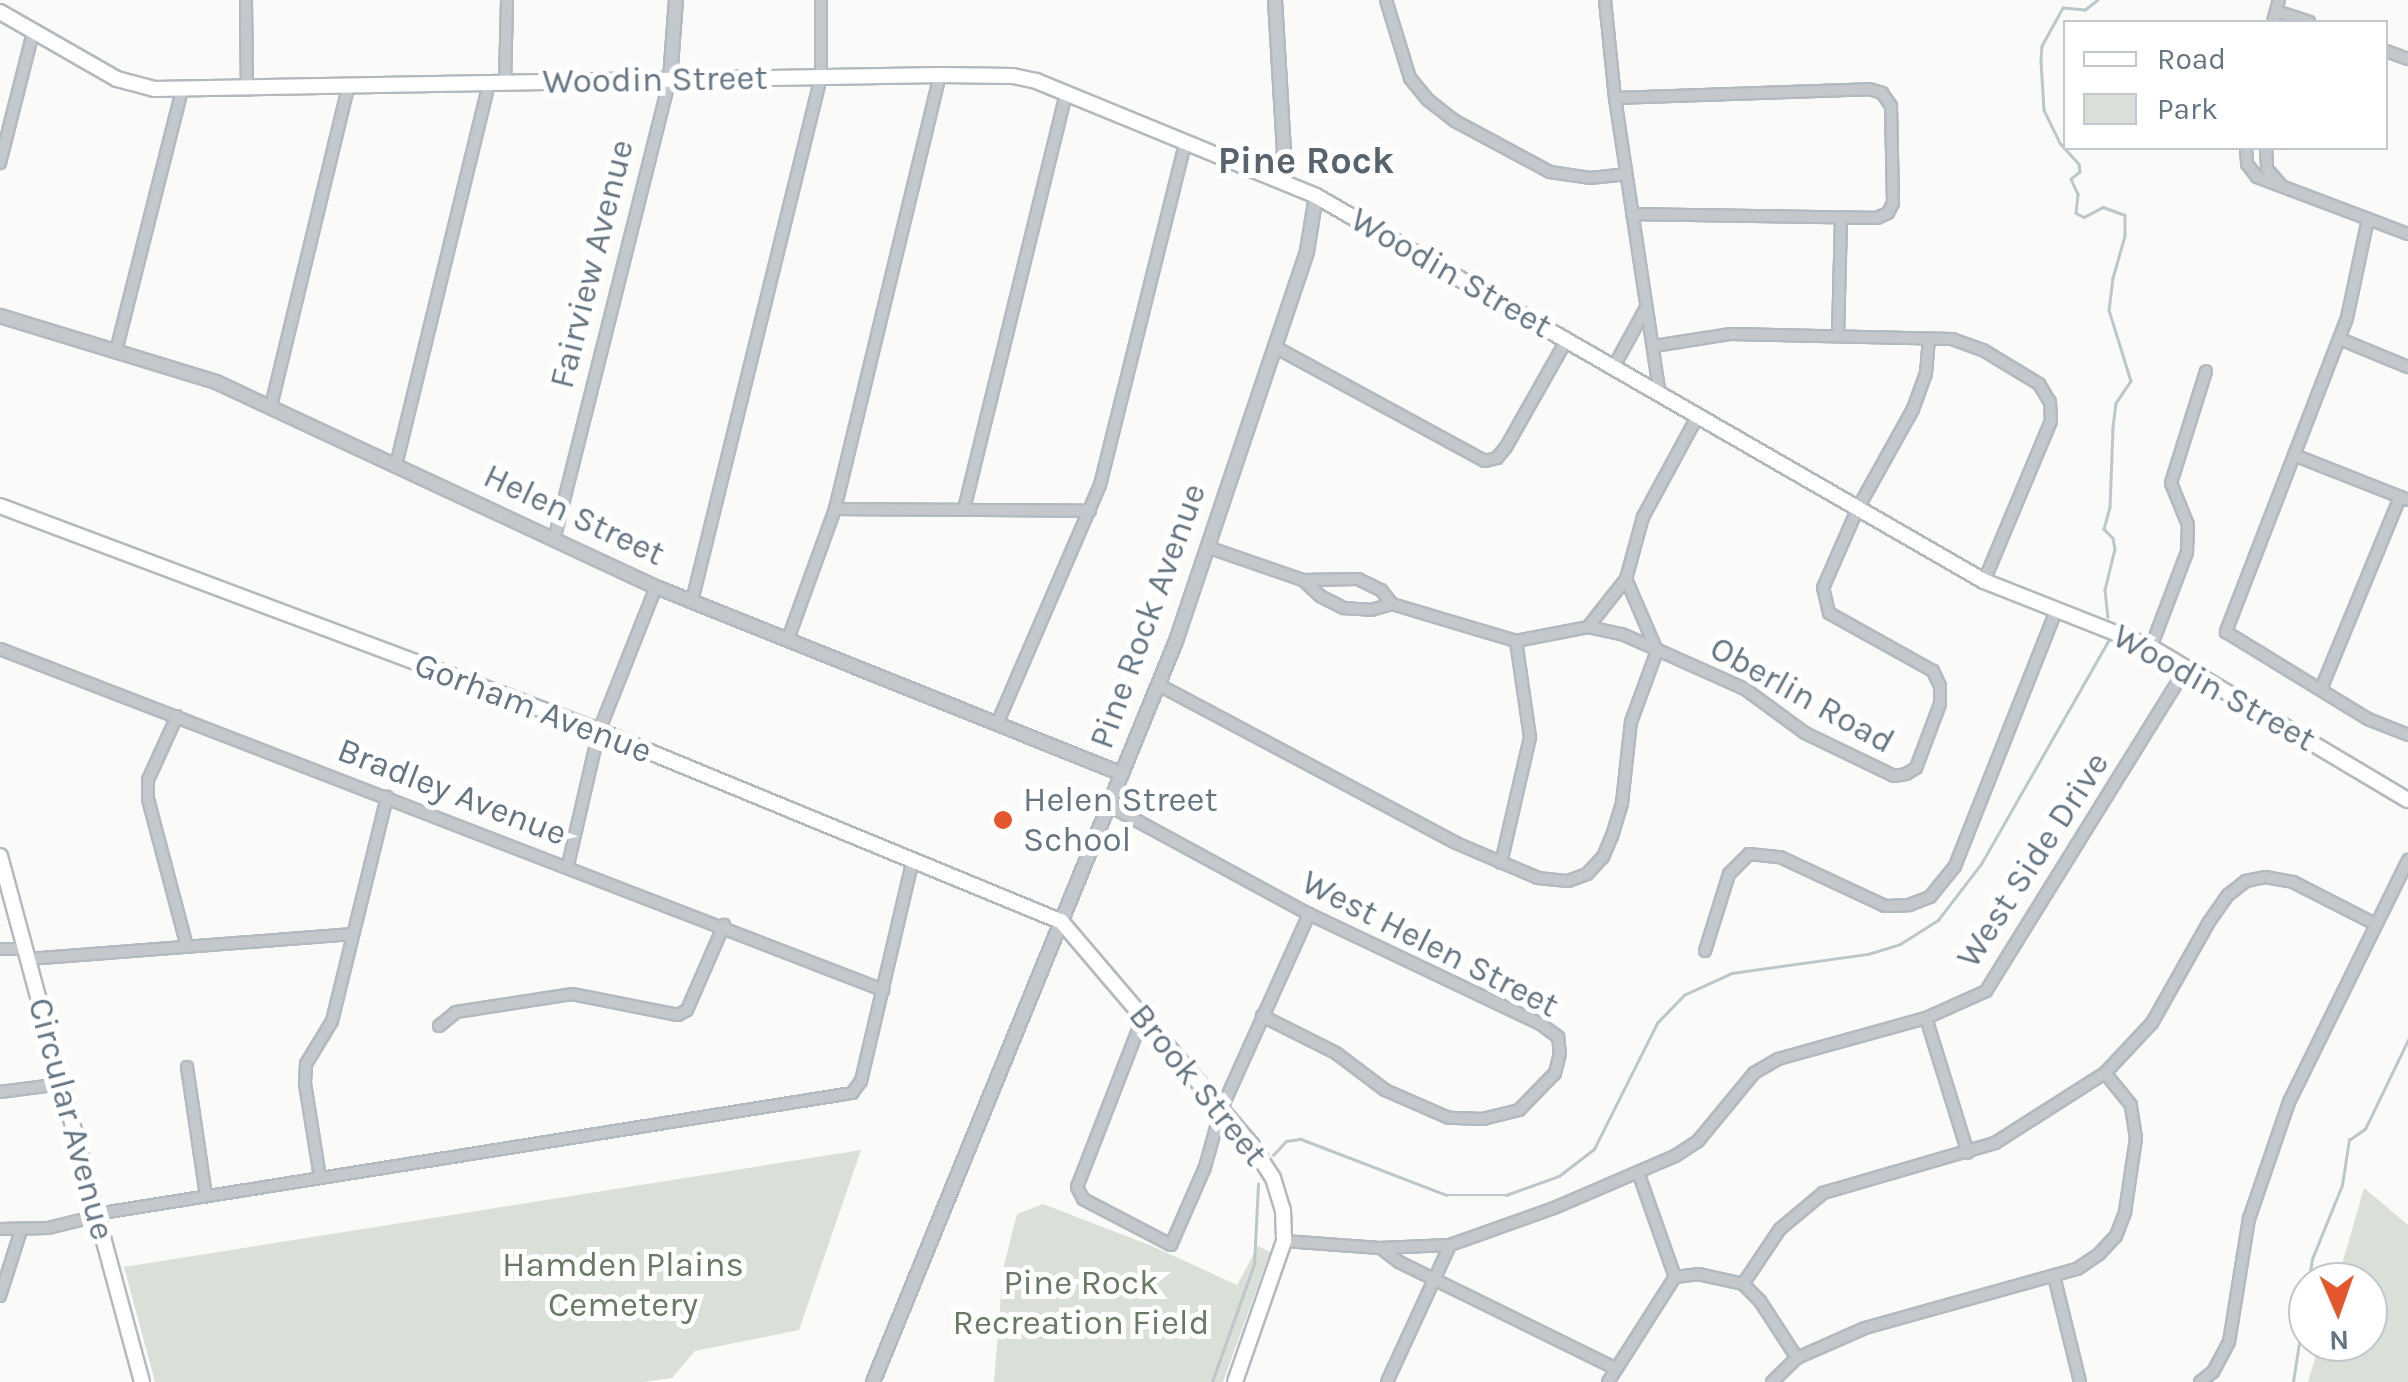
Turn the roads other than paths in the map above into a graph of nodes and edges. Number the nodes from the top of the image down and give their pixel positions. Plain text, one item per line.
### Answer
1 (246, 0) edge
2 (507, 0) edge
3 (676, 0) edge
4 (821, 0) edge
5 (1275, 0) edge
6 (1386, 0) edge
7 (1605, 0) edge
8 (2276, 11) edge
9 (0, 12) edge
10 (2303, 20) edge
11 (33, 32) junction
12 (940, 75) junction
13 (821, 77) junction
14 (670, 80) junction
15 (489, 84) junction
16 (505, 84) junction
17 (348, 88) junction
18 (182, 90) junction
19 (246, 90) junction
20 (1066, 93) junction
21 (1615, 98) junction
22 (1186, 140) junction
23 (2247, 150) edge
24 (2266, 150) edge
25 (0, 163) edge
26 (1626, 174) junction
27 (1281, 178) junction
28 (2280, 184) junction
29 (1316, 196) junction
30 (1632, 214) junction
31 (1840, 218) junction
32 (2368, 219) junction
33 (2408, 234) edge
34 (1646, 308) junction
35 (0, 316) edge
36 (1838, 335) junction
37 (1929, 338) junction
38 (2340, 339) junction
39 (1568, 340) junction
40 (1275, 346) junction
41 (1654, 346) junction
42 (116, 351) junction
43 (2408, 367) edge
44 (1614, 368) junction
45 (2206, 370) dead end
46 (1660, 394) junction
47 (271, 406) junction
48 (1697, 417) junction
49 (2294, 456) junction
50 (396, 464) junction
51 (2404, 499) edge
52 (0, 506) edge
53 (1858, 508) junction
54 (836, 509) junction
55 (964, 509) junction
56 (1090, 511) junction
57 (554, 540) junction
58 (1207, 547) junction
59 (1626, 579) junction
60 (1303, 580) junction
61 (1984, 580) junction
62 (656, 587) junction
63 (692, 601) junction
64 (1392, 604) junction
65 (2057, 609) junction
66 (1588, 627) junction
67 (788, 639) junction
68 (1516, 641) junction
69 (2151, 647) junction
70 (0, 650) edge
71 (1656, 651) junction
72 (2187, 667) junction
73 (1159, 685) junction
74 (2321, 689) junction
75 (177, 716) junction
76 (997, 724) junction
77 (599, 732) junction
78 (2408, 735) edge
79 (1122, 774) junction
80 (387, 797) junction
81 (2408, 800) edge
82 (1108, 805) junction
83 (0, 856) edge
84 (913, 860) junction
85 (2408, 860) edge
86 (1501, 863) junction
87 (568, 865) junction
88 (1309, 914) junction
89 (1061, 921) junction
90 (2375, 924) junction
91 (724, 926) junction
92 (353, 934) junction
93 (188, 947) junction
94 (0, 949) edge
95 (1705, 950) dead end
96 (26, 954) junction
97 (883, 990) junction
98 (1262, 1016) junction
99 (1143, 1017) junction
100 (1926, 1018) junction
101 (439, 1026) dead end
102 (187, 1067) dead end
103 (2105, 1073) junction
104 (62, 1084) junction
105 (0, 1092) edge
106 (1221, 1110) junction
107 (1968, 1153) junction
108 (1638, 1172) junction
109 (320, 1177) junction
110 (206, 1195) junction
111 (97, 1215) junction
112 (0, 1229) edge
113 (22, 1230) junction
114 (1284, 1241) junction
115 (1450, 1245) junction
116 (1380, 1248) junction
117 (2054, 1276) junction
118 (1675, 1277) junction
119 (1437, 1278) junction
120 (1743, 1284) junction
121 (0, 1296) edge
122 (1797, 1358) junction
123 (1616, 1369) junction
124 (142, 1382) edge
125 (873, 1382) edge
126 (1235, 1382) edge
127 (1387, 1382) edge
128 (1608, 1382) edge
129 (1772, 1382) edge
130 (2080, 1382) edge
131 (2200, 1382) edge

1 - 19 street
2 - 16 street
3 - 14 street, Fairview Avenue
4 - 13 street
5 - 27 street
6 - 26 street
7 - 21 street
8 - 10 street
9 - 11 main road, Woodin Street
11 - 18 main road, Woodin Street
11 - 25 street
12 - 13 main road, Woodin Street
12 - 20 main road, Woodin Street
12 - 54 street
13 - 14 main road, Woodin Street
13 - 63 street
14 - 16 main road, Woodin Street
14 - 57 street, Fairview Avenue
15 - 16 main road, Woodin Street
15 - 17 main road, Woodin Street
15 - 50 street
17 - 19 main road, Woodin Street
17 - 47 street
18 - 19 main road, Woodin Street
18 - 42 street
20 - 22 main road, Woodin Street
20 - 55 street
21 - 26 street
21 - 31 street
22 - 27 main road, Woodin Street
22 - 56 street
23 - 28 street
24 - 28 street
26 - 30 street
27 - 29 main road, Woodin Street
28 - 32 street
29 - 39 main road, Woodin Street
29 - 40 street, Pine Rock Avenue
30 - 31 street
30 - 34 street
31 - 36 street
32 - 33 street
32 - 38 street
34 - 41 street
34 - 44 street
35 - 42 street, Helen Street
36 - 37 street
36 - 41 street
37 - 53 street, Oberlin Road
37 - 61 street
38 - 43 street
38 - 49 street
39 - 40 street
39 - 44 main road, Woodin Street
40 - 58 street, Pine Rock Avenue
41 - 46 street
42 - 47 street, Helen Street
44 - 46 main road, Woodin Street
45 - 69 street
46 - 48 main road, Woodin Street
47 - 50 street, Helen Street
48 - 53 main road, Woodin Street
48 - 59 street
49 - 51 street
49 - 74 street
50 - 57 street, Helen Street
51 - 74 street
52 - 77 main road, Gorham Avenue
53 - 61 main road, Woodin Street
53 - 71 street, Oberlin Road
54 - 55 street
54 - 67 street
55 - 56 street
56 - 76 street
57 - 62 street, Helen Street
58 - 60 street, Oberlin Road
58 - 73 street, Pine Rock Avenue
59 - 66 street
59 - 71 street
60 - 64 street, Oberlin Road
60 - 64 street, Oberlin Road
61 - 65 main road, Woodin Street
62 - 63 street, Helen Street
62 - 77 street
63 - 67 street, Helen Street
64 - 68 street, Oberlin Road
65 - 69 main road, Woodin Street
65 - 95 street
66 - 68 street, Oberlin Road
66 - 71 street, Oberlin Road
67 - 76 street, Helen Street
68 - 86 street
69 - 72 main road, Woodin Street
70 - 75 street, Bradley Avenue
71 - 86 street
72 - 81 main road, Woodin Street
72 - 100 street, West Side Drive
73 - 79 street, Pine Rock Avenue
73 - 86 street
74 - 78 street
75 - 80 street, Bradley Avenue
75 - 93 street
76 - 79 street, Helen Street
77 - 84 main road, Gorham Avenue
77 - 87 street
79 - 82 street, Pine Rock Avenue
80 - 87 street, Bradley Avenue
80 - 92 street
82 - 88 street, West Helen Street
82 - 89 street, Pine Rock Avenue
83 - 96 main road, Circular Avenue
84 - 89 main road, Gorham Avenue
84 - 97 street
85 - 90 street
87 - 91 street, Bradley Avenue
88 - 98 street
88 - 98 street, West Helen Street
89 - 99 main road, Brook Street
89 - 125 street, Pine Rock Avenue
90 - 103 street
90 - 131 street
91 - 97 street, Bradley Avenue
91 - 101 street
92 - 93 street
92 - 109 street
93 - 96 street
94 - 96 street
96 - 104 main road, Circular Avenue
97 - 109 street
98 - 106 street
99 - 106 main road, Brook Street
99 - 106 street
100 - 107 street
100 - 108 street, West Side Drive
102 - 110 street
103 - 107 street
103 - 117 street
104 - 105 street
104 - 111 main road, Circular Avenue
106 - 114 main road, Brook Street
107 - 120 street
108 - 115 street, West Side Drive
108 - 118 street
109 - 110 street
110 - 111 street
111 - 113 street
111 - 124 main road, Circular Avenue
112 - 113 street
113 - 121 street
114 - 116 street, West Side Drive
114 - 126 main road, Brook Street
115 - 116 street, West Side Drive
115 - 119 street
116 - 119 street
117 - 122 street
117 - 130 street
118 - 120 street
118 - 123 street
119 - 123 street
119 - 127 street
120 - 122 street
122 - 129 street
123 - 128 street

